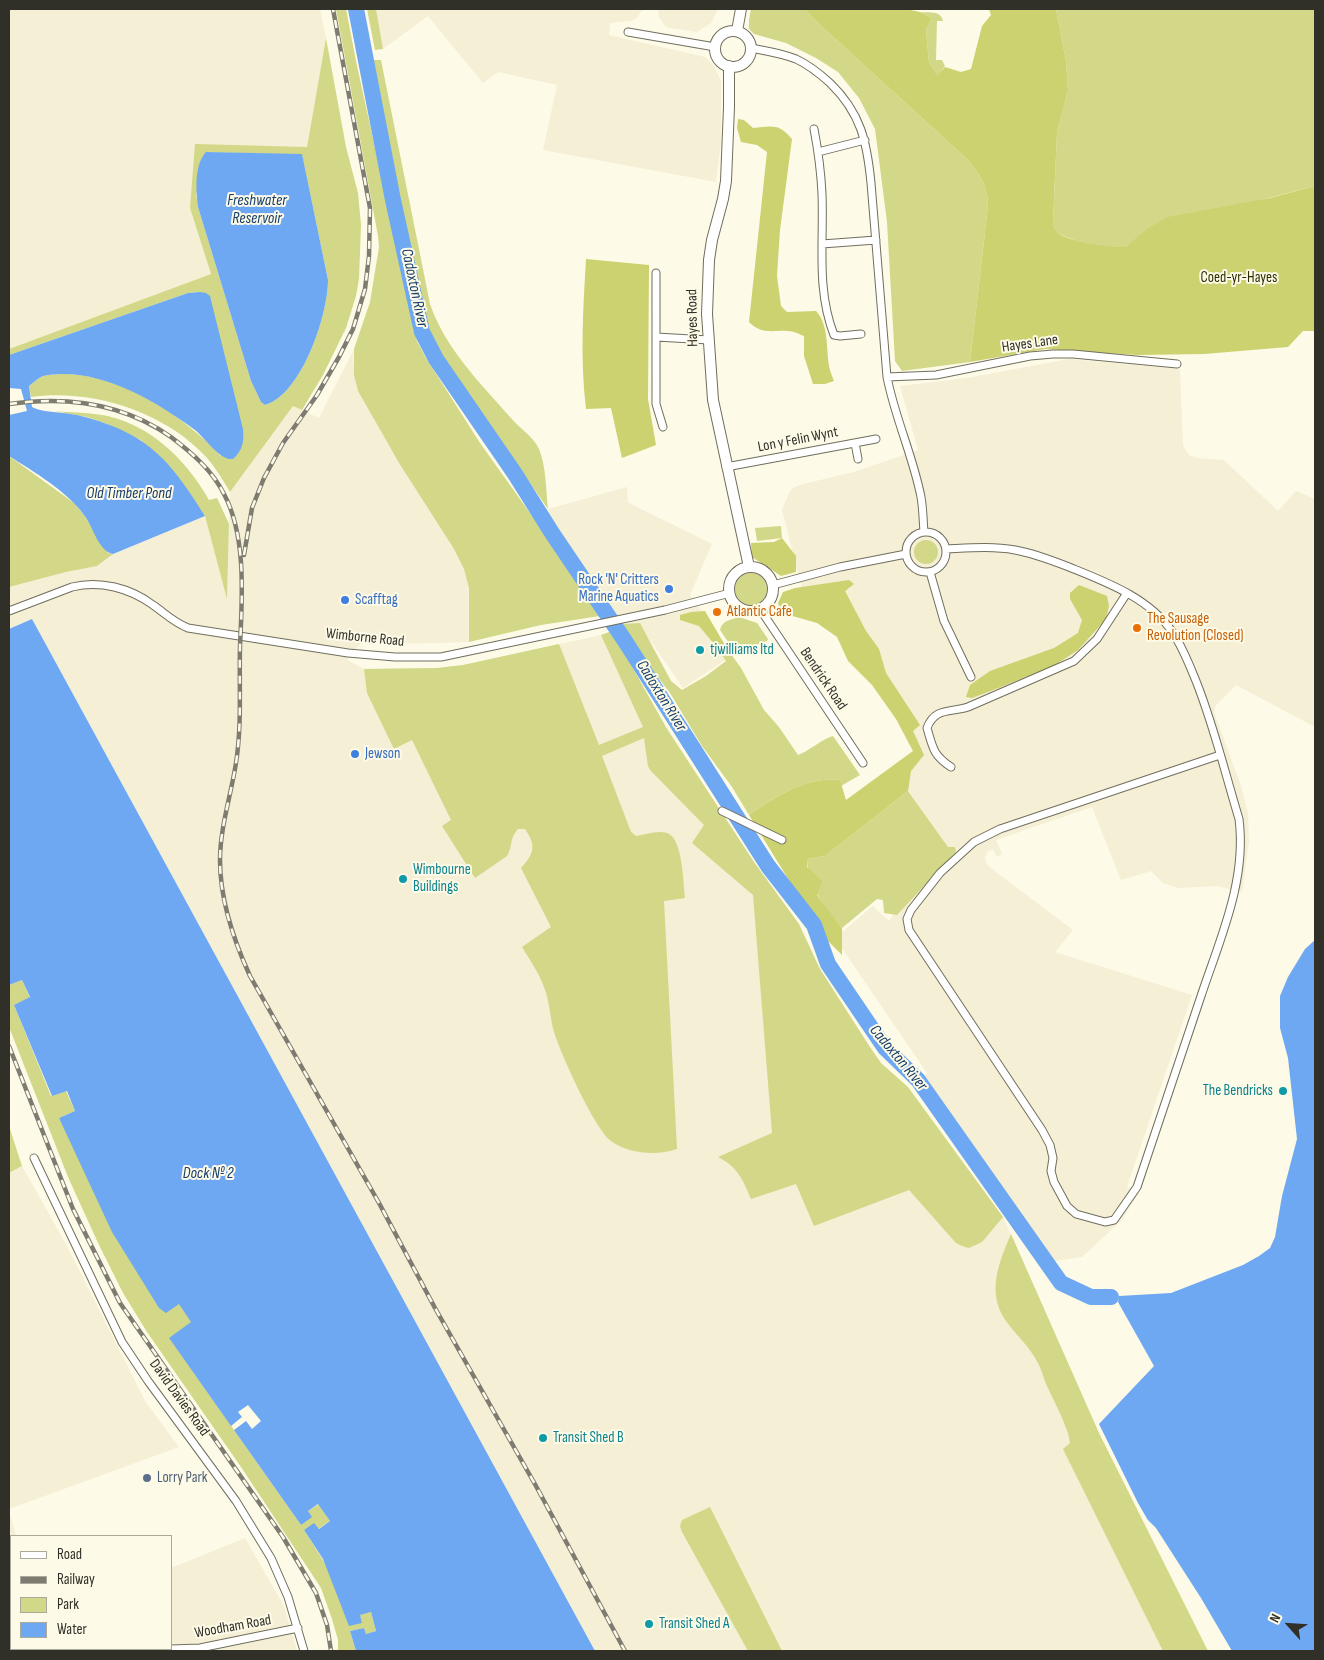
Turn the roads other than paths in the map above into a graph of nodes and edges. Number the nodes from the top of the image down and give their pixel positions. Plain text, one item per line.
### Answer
1 (740, 9) edge
2 (737, 31) junction
3 (628, 32) dead end
4 (714, 47) junction
5 (751, 48) junction
6 (729, 66) junction
7 (814, 129) dead end
8 (865, 140) junction
9 (818, 152) junction
10 (876, 240) junction
11 (822, 244) junction
12 (656, 273) dead end
13 (860, 334) dead end
14 (656, 337) junction
15 (709, 340) junction
16 (1178, 364) dead end
17 (887, 377) junction
18 (662, 427) dead end
19 (876, 439) dead end
20 (855, 443) junction
21 (858, 459) dead end
22 (726, 467) junction
23 (924, 532) junction
24 (946, 549) junction
25 (906, 554) junction
26 (749, 567) junction
27 (930, 572) junction
28 (773, 585) junction
29 (730, 593) junction
30 (1127, 593) junction
31 (760, 609) junction
32 (9, 611) edge
33 (971, 677) dead end
34 (1220, 755) junction
35 (863, 764) dead end
36 (951, 767) dead end
37 (722, 811) dead end
38 (782, 840) dead end
39 (34, 1158) dead end
40 (298, 1628) junction
41 (172, 1649) edge
42 (144, 1650) edge
43 (118, 1651) edge
44 (304, 1651) edge

1 - 2 street
2 - 4 street
2 - 5 street
3 - 4 street
4 - 6 street
5 - 6 street
5 - 8 street
6 - 15 street, Hayes Road
7 - 9 street
8 - 9 street
8 - 10 street
9 - 11 street
10 - 11 street
10 - 17 street
11 - 13 street
12 - 14 street
14 - 15 street
14 - 18 street
15 - 22 street, Hayes Road
16 - 17 street, Hayes Lane
17 - 23 street
19 - 20 street, Lon y Felin Wynt
20 - 21 street
20 - 22 street, Lon y Felin Wynt
22 - 26 street, Hayes Road
23 - 24 street
23 - 25 street
24 - 27 street
24 - 30 street
25 - 27 street
25 - 28 street
26 - 28 street
26 - 29 street
27 - 33 street
28 - 31 street
29 - 31 street
29 - 32 street, Wimborne Road
30 - 34 street
30 - 36 street
31 - 35 street, Bendrick Road
34 - 34 street
37 - 38 street
39 - 40 street, David Davies Road
40 - 41 street, Woodham Road
40 - 44 street, David Davies Road
42 - 43 street, Woodham Road

